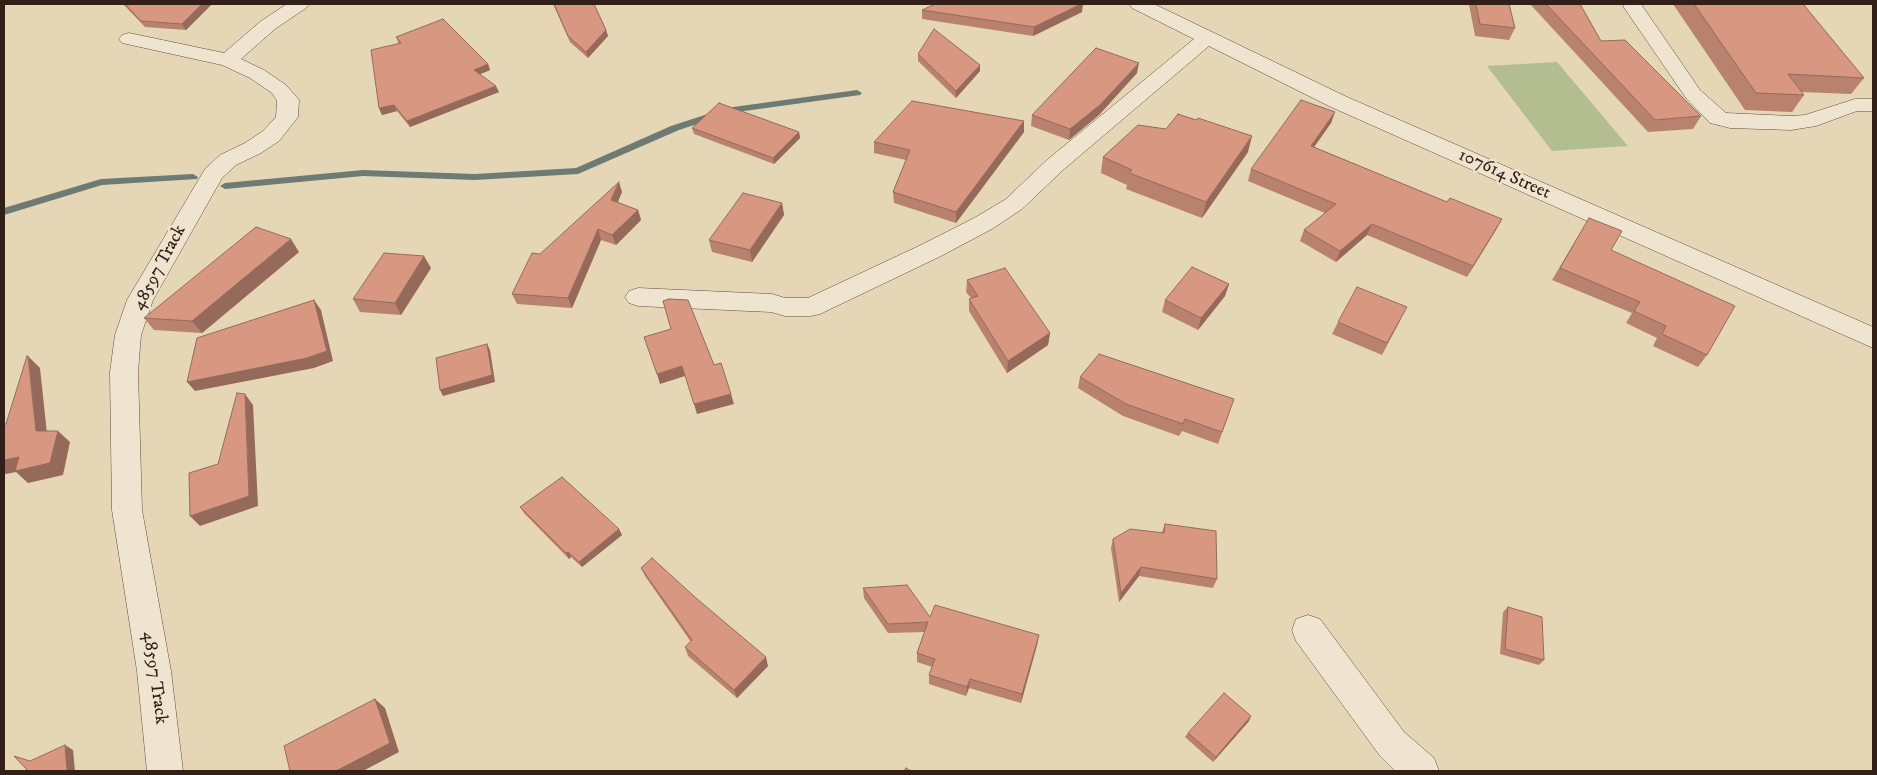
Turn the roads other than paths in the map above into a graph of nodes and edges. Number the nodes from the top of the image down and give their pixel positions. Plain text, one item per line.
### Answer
1 (299, 4) edge
2 (1139, 4) edge
3 (1634, 6) dead end
4 (1208, 37) junction
5 (129, 39) dead end
6 (228, 60) junction
7 (1873, 105) edge
8 (638, 297) dead end
9 (1873, 338) edge
10 (1308, 630) dead end
11 (165, 771) edge
12 (1421, 771) edge

1 - 6 street
2 - 4 street, 107614 Street
3 - 7 street
4 - 8 street
4 - 9 street, 107614 Street
5 - 6 street, 48597 Track
6 - 11 street, 48597 Track
10 - 12 street

